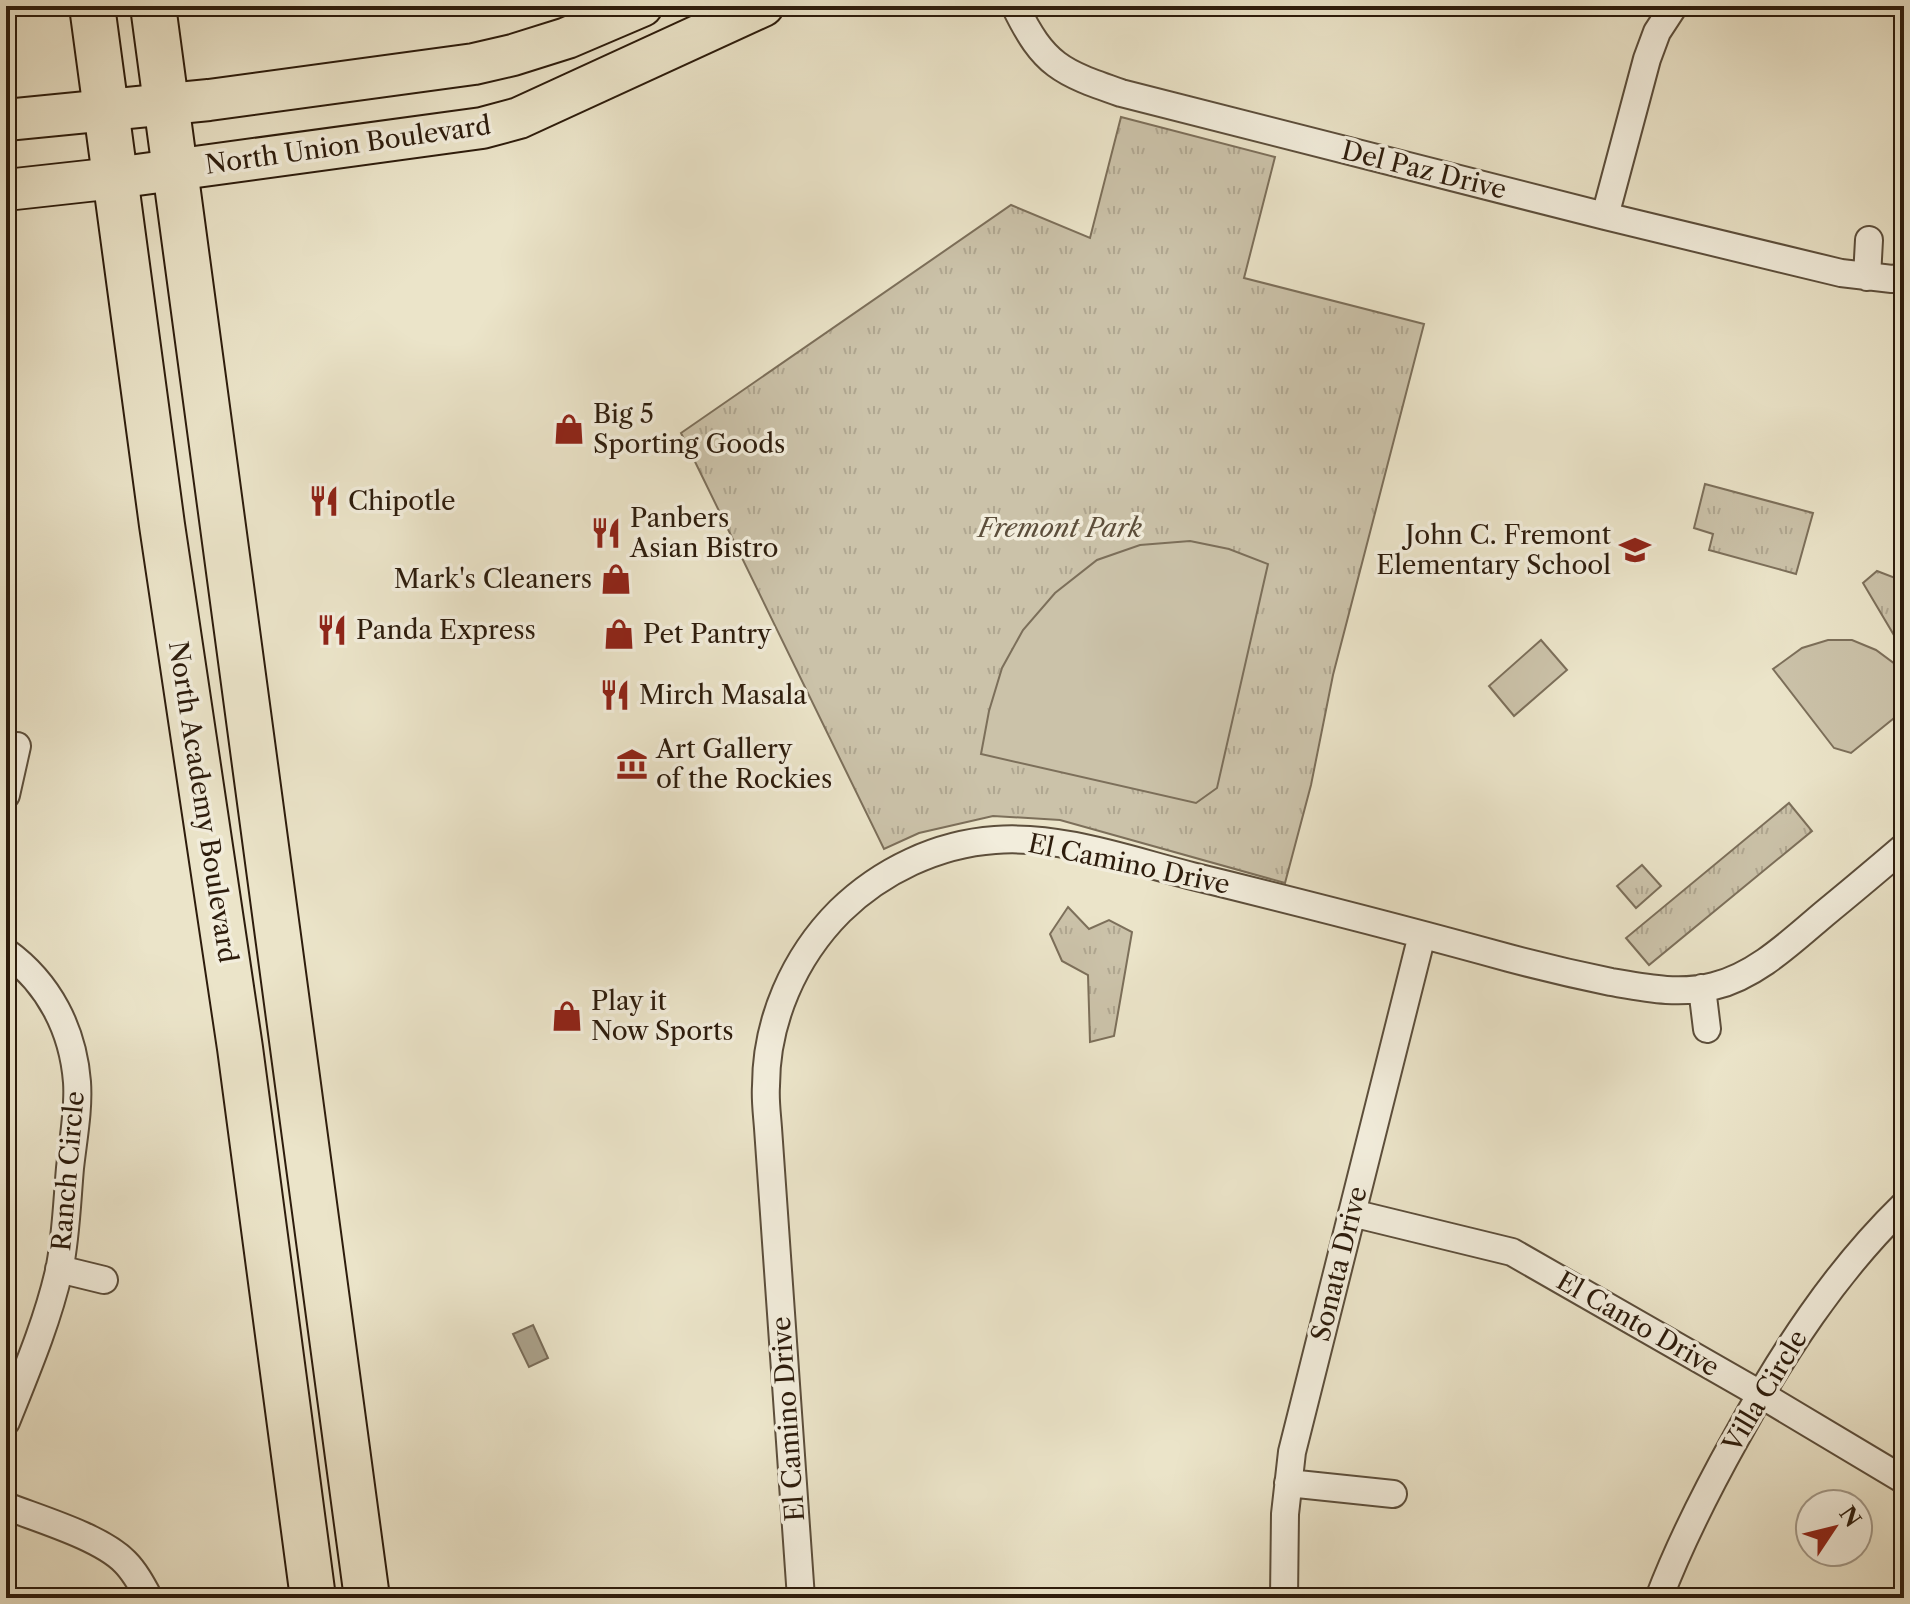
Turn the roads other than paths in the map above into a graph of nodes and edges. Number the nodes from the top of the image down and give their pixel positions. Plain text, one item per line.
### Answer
1 (92, 6) edge
2 (153, 6) edge
3 (642, 6) edge
4 (763, 6) edge
5 (1015, 6) edge
6 (1674, 6) edge
7 (167, 105) junction
8 (107, 111) junction
9 (6, 120) edge
10 (175, 170) junction
11 (115, 178) junction
12 (6, 190) edge
13 (1605, 216) junction
14 (1869, 240) dead end
15 (1867, 277) junction
16 (1904, 277) edge
17 (17, 746) dead end
18 (6, 795) edge
19 (1904, 847) edge
20 (1422, 935) junction
21 (6, 952) edge
22 (1702, 988) junction
23 (1707, 1029) dead end
24 (1904, 1205) edge
25 (1352, 1213) junction
26 (59, 1269) junction
27 (104, 1280) dead end
28 (1760, 1394) junction
29 (6, 1422) edge
30 (1904, 1480) edge
31 (1288, 1483) junction
32 (1393, 1494) dead end
33 (6, 1506) edge
34 (149, 1598) edge
35 (313, 1598) edge
36 (367, 1598) edge
37 (801, 1598) edge
38 (1284, 1598) edge
39 (1659, 1598) edge

1 - 8 highway, North Academy Boulevard
2 - 7 highway, North Academy Boulevard
3 - 7 main road
4 - 10 main road, North Union Boulevard
5 - 13 street, Del Paz Drive
6 - 13 street
7 - 8 main road
7 - 10 highway, North Academy Boulevard
8 - 9 main road
8 - 11 highway, North Academy Boulevard
10 - 11 main road, North Union Boulevard
10 - 36 highway, North Academy Boulevard
11 - 12 main road, North Union Boulevard
11 - 35 highway, North Academy Boulevard
13 - 15 street, Del Paz Drive
14 - 15 street
15 - 16 street, Del Paz Drive
17 - 18 street
19 - 22 street, El Camino Drive
20 - 22 street, El Camino Drive
20 - 25 street, Sonata Drive
20 - 37 street, El Camino Drive
21 - 26 street, Ranch Circle
22 - 23 street
24 - 28 street, Villa Circle
25 - 28 street, El Canto Drive
25 - 31 street, Sonata Drive
26 - 27 street, Ranch Circle
26 - 29 street, Ranch Circle
28 - 30 street, El Canto Drive
28 - 39 street, Villa Circle
31 - 32 street
31 - 38 street, Sonata Drive
33 - 34 street

